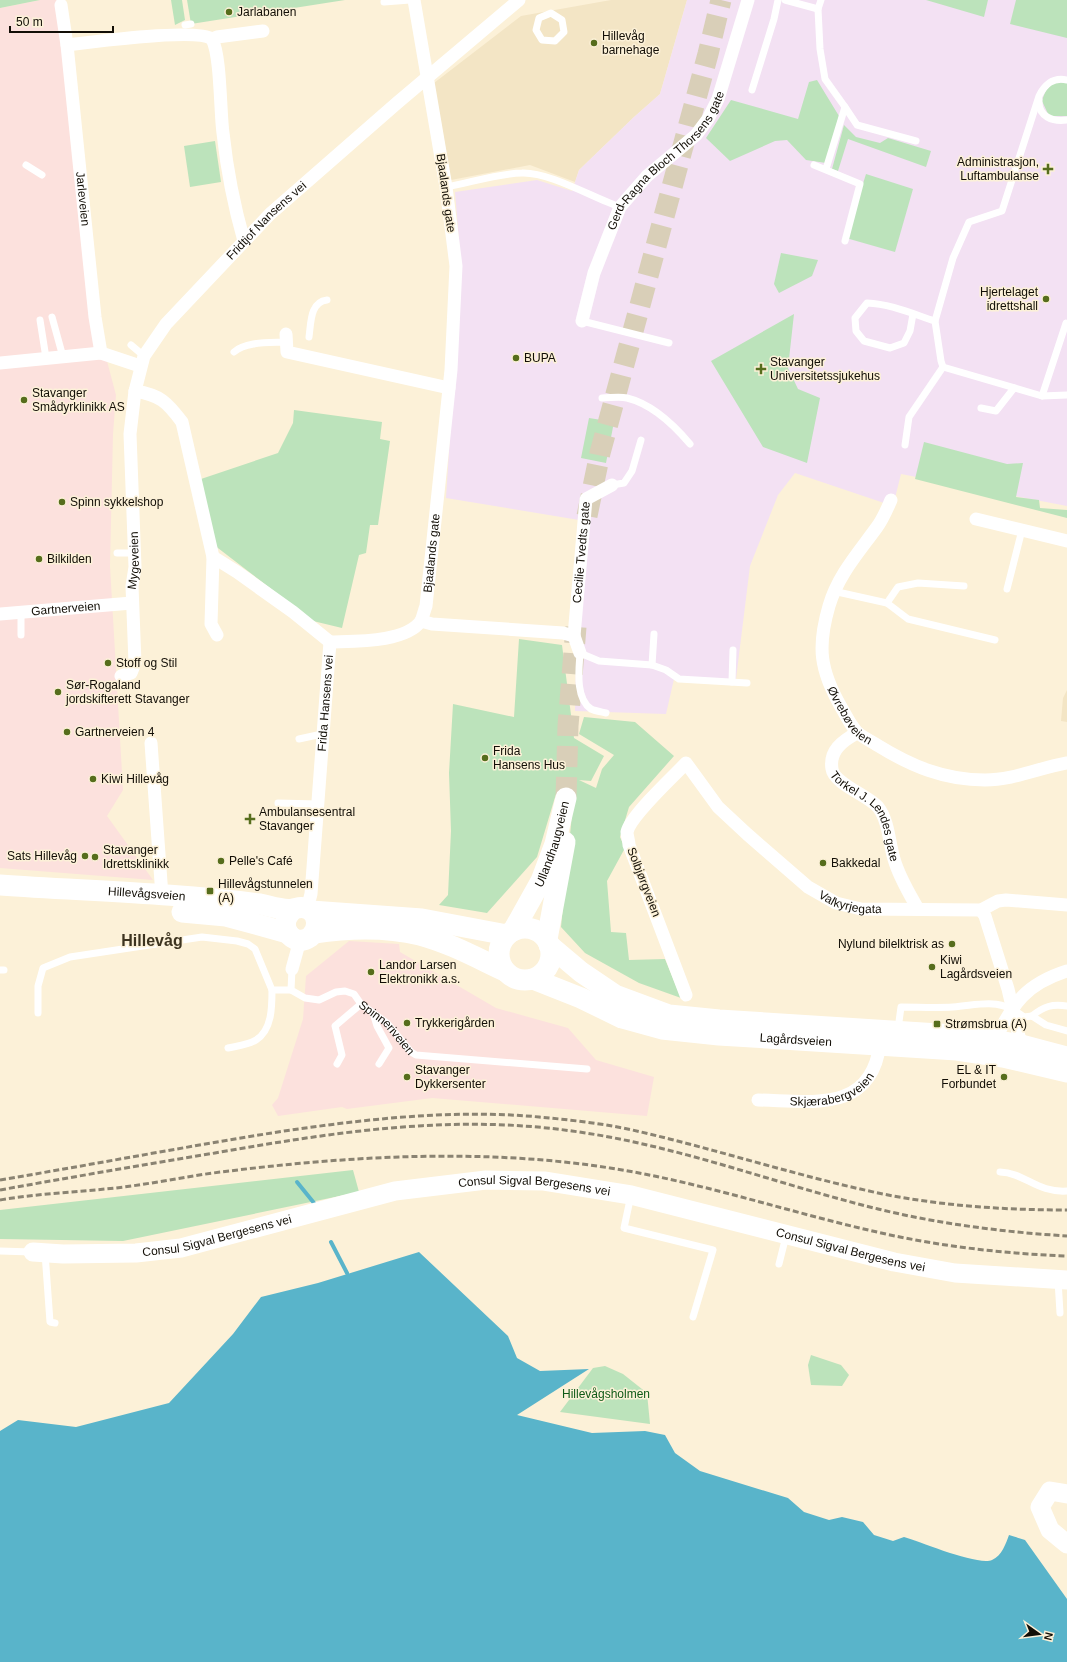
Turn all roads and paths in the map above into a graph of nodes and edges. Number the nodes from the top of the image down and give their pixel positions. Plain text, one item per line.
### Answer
1 (410, 0) edge
2 (414, 0) edge
3 (519, 0) edge
4 (748, 0) edge
5 (778, 0) edge
6 (785, 0) edge
7 (820, 0) edge
8 (384, 2) dead end
9 (61, 5) dead end
10 (818, 9) junction
11 (263, 31) dead end
12 (212, 40) junction
13 (814, 42) dead end
14 (66, 45) junction
15 (820, 49) junction
16 (428, 79) junction
17 (1067, 80) edge
18 (752, 90) dead end
19 (1039, 96) junction
20 (845, 107) junction
21 (1067, 120) edge
22 (916, 141) dead end
23 (814, 165) dead end
24 (26, 166) dead end
25 (826, 169) junction
26 (42, 175) dead end
27 (446, 187) junction
28 (620, 207) junction
29 (846, 240) dead end
30 (244, 241) junction
31 (327, 300) dead end
32 (913, 314) junction
33 (52, 317) dead end
34 (40, 320) dead end
35 (582, 321) joint
36 (935, 321) junction
37 (1066, 323) dead end
38 (309, 337) dead end
39 (287, 338) joint
40 (669, 343) dead end
41 (130, 345) dead end
42 (234, 352) dead end
43 (101, 353) junction
44 (63, 357) junction
45 (46, 358) junction
46 (142, 361) junction
47 (0, 363) edge
48 (943, 366) junction
49 (449, 388) junction
50 (1014, 388) junction
51 (135, 391) junction
52 (1067, 395) edge
53 (1042, 396) junction
54 (602, 398) dead end
55 (981, 408) dead end
56 (641, 440) dead end
57 (690, 444) dead end
58 (905, 445) dead end
59 (612, 485) joint
60 (891, 500) dead end
61 (976, 520) dead end
62 (1022, 530) junction
63 (1067, 541) edge
64 (117, 553) dead end
65 (134, 553) junction
66 (213, 557) junction
67 (964, 586) dead end
68 (1007, 589) dead end
69 (833, 591) junction
70 (132, 603) junction
71 (887, 603) junction
72 (21, 612) junction
73 (0, 614) edge
74 (421, 621) junction
75 (654, 634) dead end
76 (21, 635) dead end
77 (217, 635) dead end
78 (574, 636) junction
79 (995, 640) dead end
80 (330, 642) junction
81 (733, 650) dead end
82 (580, 653) junction
83 (652, 665) junction
84 (121, 676) dead end
85 (732, 682) junction
86 (747, 683) dead end
87 (606, 713) dead end
88 (857, 733) junction
89 (322, 734) junction
90 (300, 739) dead end
91 (151, 743) dead end
92 (686, 763) joint
93 (1067, 763) edge
94 (278, 802) dead end
95 (317, 804) junction
96 (0, 885) edge
97 (162, 896) junction
98 (0, 900) edge
99 (1067, 905) edge
100 (918, 909) junction
101 (304, 910) junction
102 (981, 910) junction
103 (510, 933) junction
104 (300, 935) junction
105 (548, 942) junction
106 (292, 969) joint
107 (505, 971) junction
108 (1067, 971) edge
109 (533, 979) junction
110 (272, 990) junction
111 (291, 990) junction
112 (686, 995) dead end
113 (361, 1004) junction
114 (1067, 1006) edge
115 (1012, 1008) junction
116 (38, 1013) dead end
117 (373, 1013) junction
118 (1032, 1016) junction
119 (898, 1030) junction
120 (1067, 1031) edge
121 (995, 1040) junction
122 (880, 1044) junction
123 (1021, 1045) junction
124 (228, 1048) dead end
125 (1067, 1057) edge
126 (337, 1064) dead end
127 (379, 1064) dead end
128 (587, 1069) dead end
129 (1067, 1072) edge
130 (758, 1100) dead end
131 (1000, 1172) dead end
132 (1067, 1191) edge
133 (631, 1195) junction
134 (786, 1236) junction
135 (0, 1251) edge
136 (39, 1253) junction
137 (779, 1264) dead end
138 (1062, 1280) edge
139 (1060, 1313) dead end
140 (693, 1317) dead end
141 (55, 1323) dead end
142 (1067, 1494) edge
143 (1067, 1544) edge

1 - 8 lane
2 - 16 street, Bjaalands gate
3 - 16 street, Fridtjof Nansens vei
4 - 28 street, Gerd-Ragna Bloch Thorsens gate
5 - 18 lane
6 - 10 lane
7 - 10 lane
9 - 14 street, Jarleveien
10 - 15 lane
11 - 12 street
12 - 14 street
12 - 30 street
13 - 15 lane
14 - 43 street, Jarleveien
15 - 20 lane
16 - 27 street, Bjaalands gate
16 - 30 street, Fridtjof Nansens vei
17 - 19 lane
19 - 21 lane
19 - 36 lane
20 - 22 lane
20 - 25 lane
23 - 25 lane
24 - 26 lane
25 - 29 lane
27 - 28 lane
27 - 49 street, Bjaalands gate
28 - 35 street, Gerd-Ragna Bloch Thorsens gate
30 - 46 street, Fridtjof Nansens vei
31 - 38 lane
32 - 32 lane
32 - 36 lane
33 - 44 lane
34 - 45 lane
35 - 40 lane
36 - 48 lane
37 - 53 lane
39 - 42 lane
39 - 49 street
41 - 46 lane
43 - 44 street
43 - 46 street
44 - 45 street
45 - 47 street
46 - 51 street, Mygeveien
48 - 50 lane
48 - 58 lane
49 - 74 street, Bjaalands gate
50 - 53 lane
50 - 55 lane
51 - 65 street, Mygeveien
51 - 66 street
52 - 53 lane
54 - 57 lane
56 - 59 lane
59 - 78 street, Cecilie Tvedts gate
60 - 69 street, Øvrebøveien
61 - 62 street
62 - 63 street
62 - 68 lane
64 - 65 lane
65 - 70 street, Mygeveien
66 - 77 street
66 - 80 street, Frida Hansens vei
67 - 71 lane
69 - 71 lane
69 - 88 street, Øvrebøveien
70 - 72 street, Gartnerveien
70 - 84 street, Mygeveien
71 - 79 lane
72 - 73 street, Gartnerveien
72 - 76 lane
74 - 78 street
74 - 80 street
75 - 83 lane
78 - 82 street, Cecilie Tvedts gate
80 - 89 street, Frida Hansens vei
81 - 85 lane
82 - 83 lane
82 - 87 lane
83 - 85 lane
85 - 86 lane
88 - 93 street, Øvrebøveien
88 - 100 street, Torkel J. Lendes gate
89 - 90 lane
89 - 95 street, Frida Hansens vei
91 - 97 street
92 - 100 street, Valkyrjegata
92 - 112 street, Solbjørgveien
94 - 95 lane
95 - 101 street, Frida Hansens vei
96 - 97 main road, Hillevågsveien
97 - 101 main road, Hillevågsveien
98 - 104 main road, Hillevågsveien
99 - 102 street, Valkyrjegata
100 - 102 street, Valkyrjegata
101 - 103 main road, Hillevågsveien
101 - 104 main road
101 - 104 main road
102 - 115 street
103 - 105 main road
103 - 105 main road, Ullandhaugveien
103 - 107 main road
104 - 106 street
104 - 107 main road, Hillevågsveien
105 - 109 main road
105 - 119 main road, Lagårdsveien
106 - 111 lane
107 - 109 main road
108 - 115 street
109 - 122 main road, Lagårdsveien
110 - 111 lane, Spinneriveien
110 - 116 lane
110 - 124 lane
111 - 113 lane, Spinneriveien
113 - 117 lane, Spinneriveien
113 - 126 lane
114 - 118 lane
115 - 118 lane
115 - 119 lane
115 - 121 street
115 - 123 street
117 - 127 lane
117 - 128 lane, Spinneriveien
118 - 120 lane
119 - 121 main road, Lagårdsveien
121 - 123 main road, Lagårdsveien
122 - 129 main road, Lagårdsveien
122 - 130 street, Skjærabergveien
123 - 125 main road, Lagårdsveien
131 - 132 lane
133 - 134 street, Consul Sigval Bergesens vei
133 - 136 street, Consul Sigval Bergesens vei
133 - 140 lane
134 - 137 lane
134 - 138 street, Consul Sigval Bergesens vei
135 - 136 lane, Consul Sigval Bergesens vei
136 - 141 lane
138 - 139 lane
142 - 143 street

